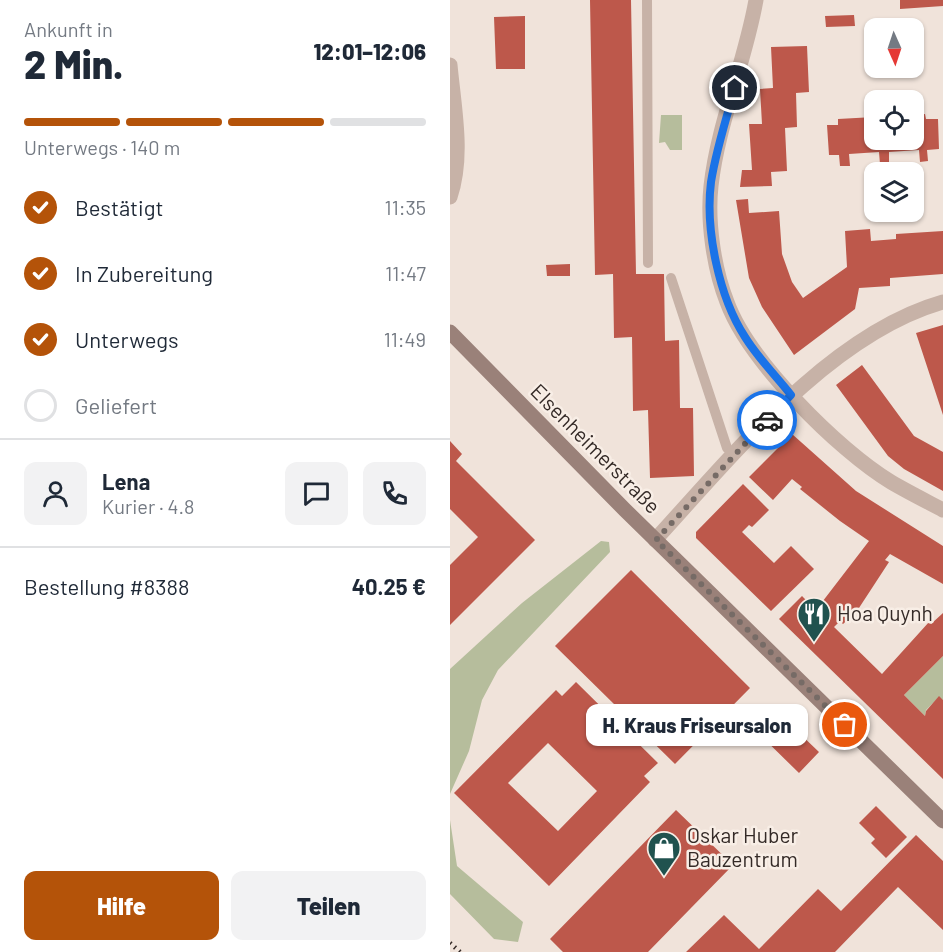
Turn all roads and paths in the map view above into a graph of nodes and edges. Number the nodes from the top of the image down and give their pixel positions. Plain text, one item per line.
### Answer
1 (648, 0) edge
2 (756, 0) edge
3 (450, 65) edge
4 (450, 197) edge
5 (648, 264) dead end
6 (671, 278) dead end
7 (943, 302) edge
8 (450, 332) edge
9 (791, 395) junction
10 (727, 448) dead end
11 (943, 510) edge
12 (656, 540) junction
13 (943, 821) edge

1 - 5 lane
2 - 9 street
3 - 4 street
6 - 10 lane
7 - 9 street
8 - 12 main road, Elsenheimerstraße
9 - 11 street
9 - 12 street
12 - 13 main road, Elsenheimerstraße

